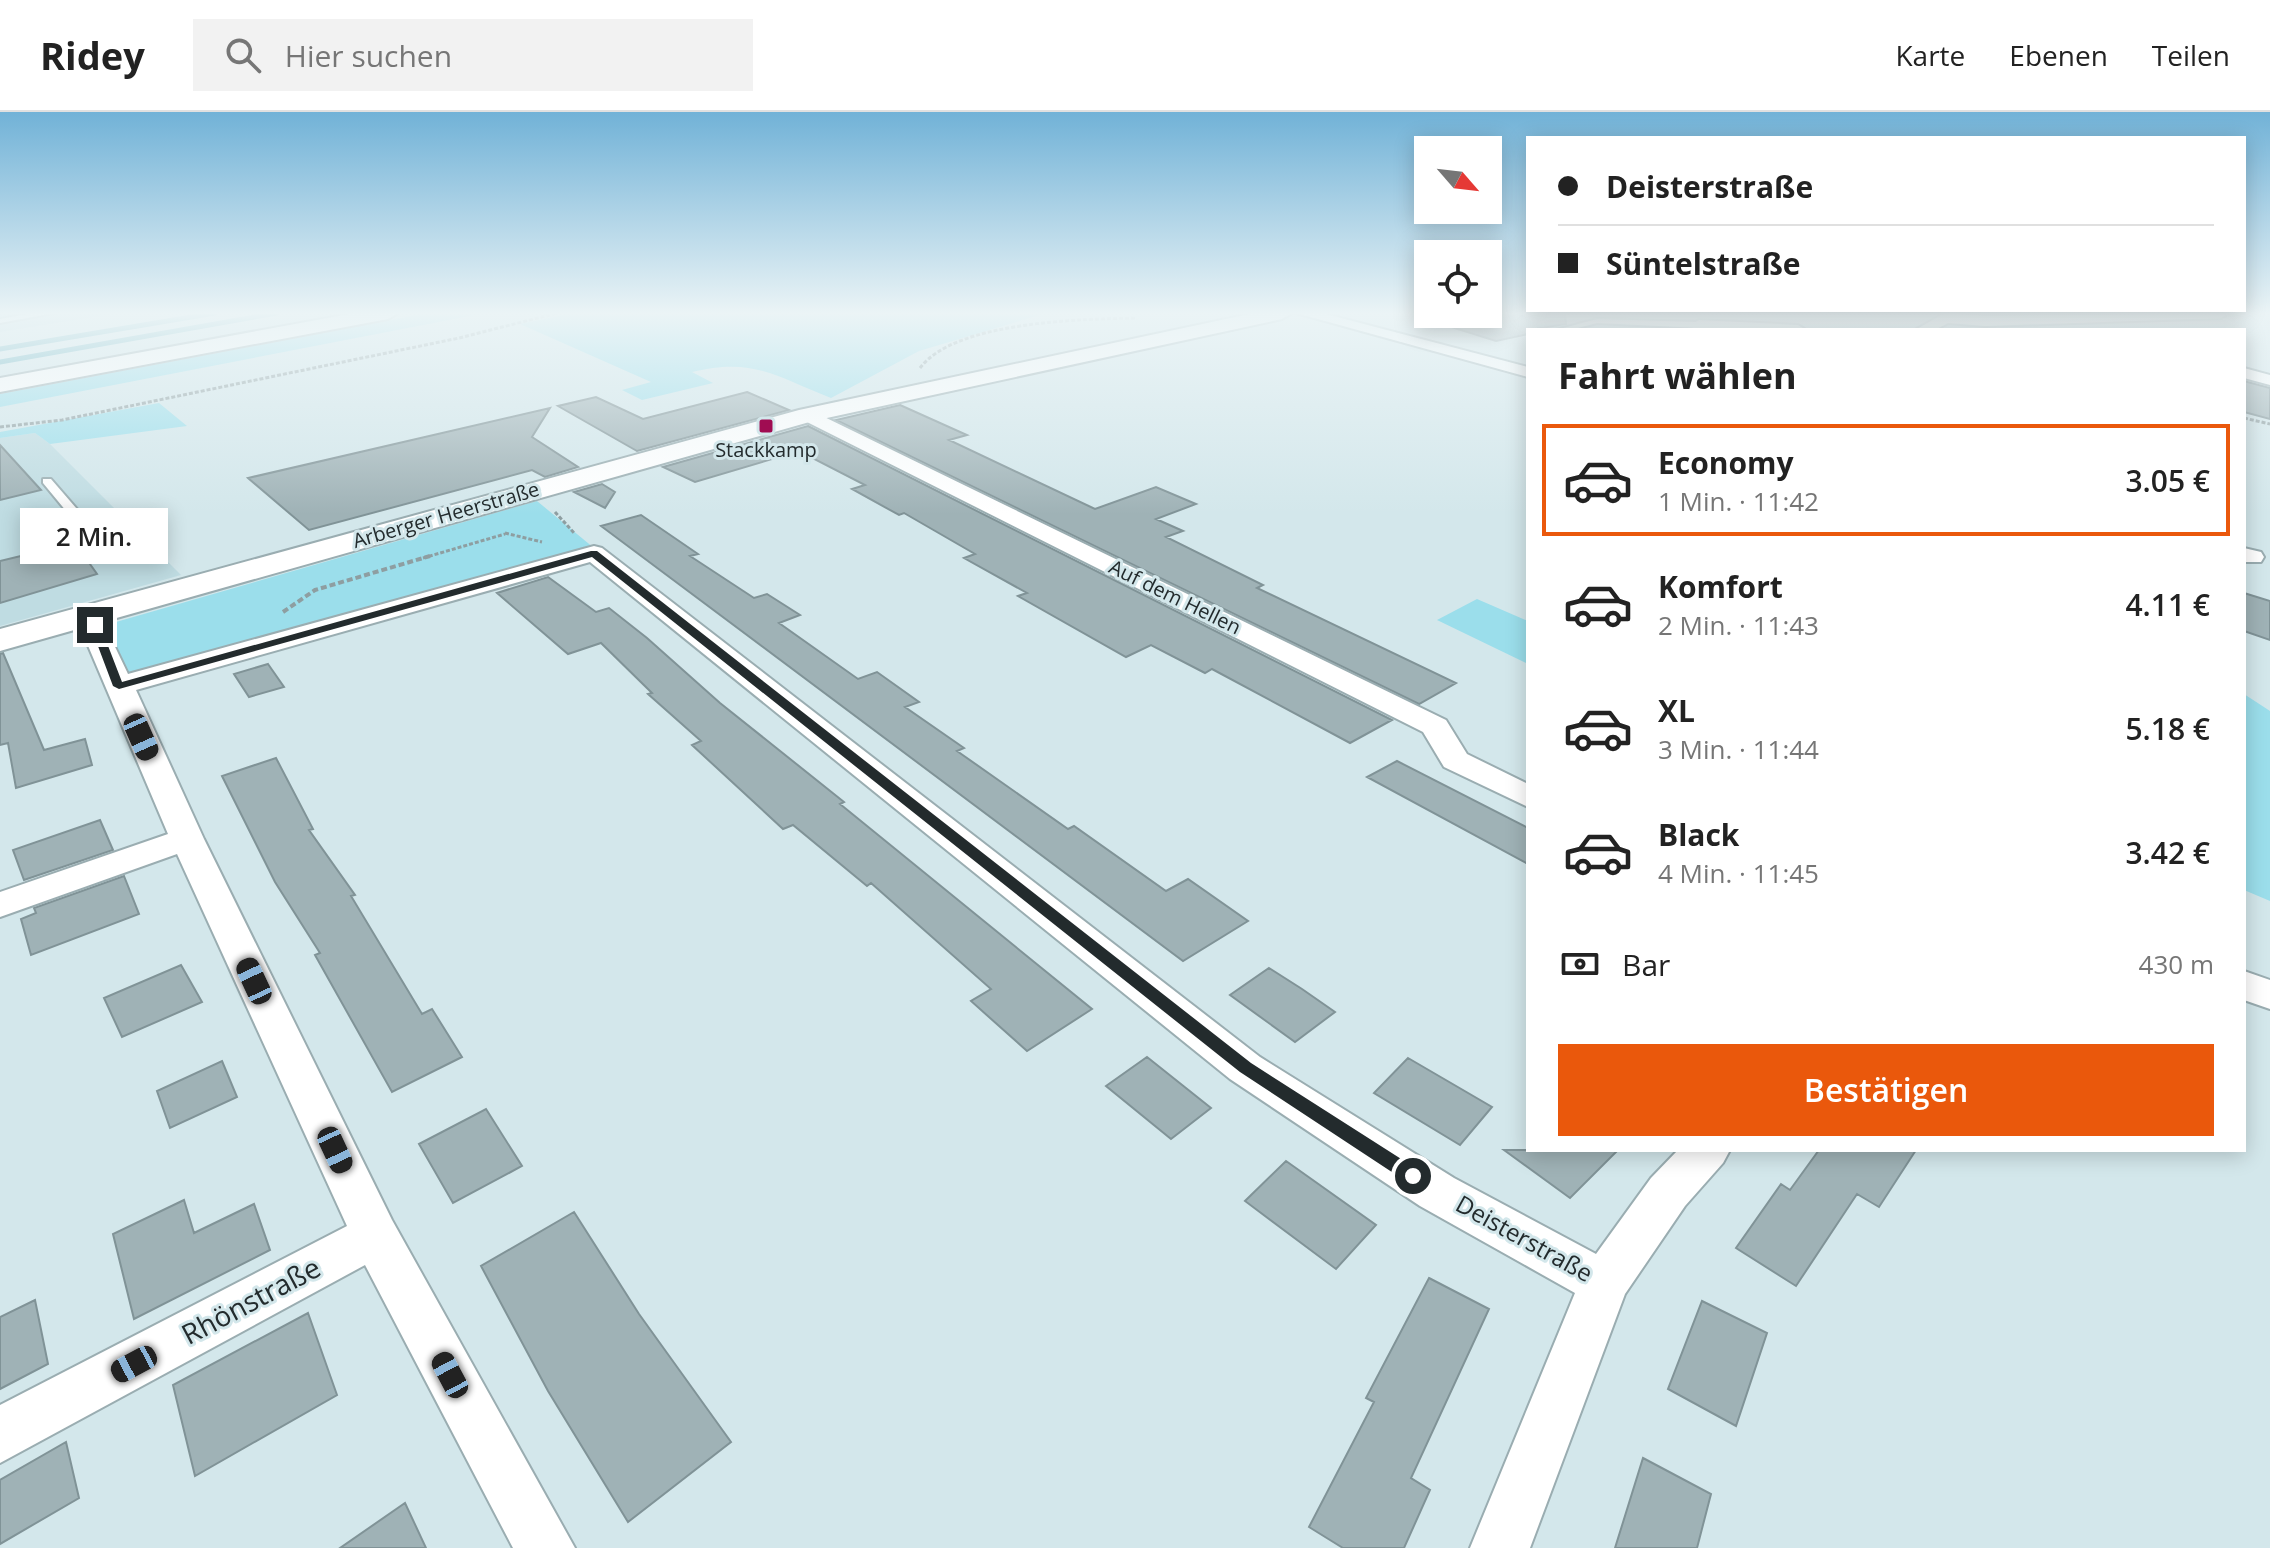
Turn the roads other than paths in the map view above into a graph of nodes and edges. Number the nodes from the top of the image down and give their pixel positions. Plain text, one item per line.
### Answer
1 (27, 380) edge
2 (960, 380) edge
3 (0, 385) edge
4 (808, 415) junction
5 (47, 481) dead end
6 (85, 526) dead end
7 (88, 615) junction
8 (0, 640) edge
9 (119, 686) junction
10 (1526, 796) edge
11 (187, 839) junction
12 (0, 905) edge
13 (2246, 986) edge
14 (2270, 995) edge
15 (1705, 1152) edge
16 (375, 1235) junction
17 (1604, 1283) junction
18 (0, 1435) edge
19 (545, 1548) edge
20 (1500, 1548) edge

1 - 3 main road
2 - 4 main road, Arberger Heerstraße
4 - 7 main road, Arberger Heerstraße
4 - 10 street, Auf dem Hellen
5 - 6 lane
7 - 8 main road, Arberger Heerstraße
7 - 9 street
9 - 11 street
9 - 17 street, Deisterstraße
11 - 12 street
11 - 16 street
13 - 14 street
15 - 17 street
16 - 18 street, Rhönstraße
16 - 19 street
17 - 20 street

